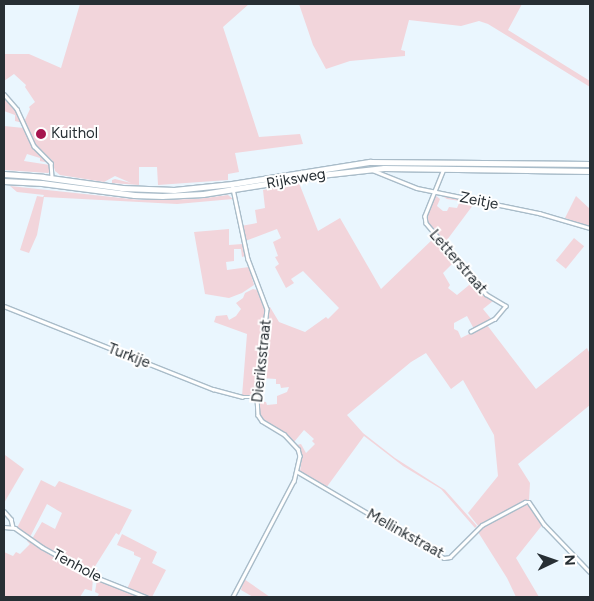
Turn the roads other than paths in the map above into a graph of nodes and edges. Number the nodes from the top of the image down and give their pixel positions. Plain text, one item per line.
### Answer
1 (4, 94) edge
2 (590, 164) edge
3 (444, 168) junction
4 (369, 169) junction
5 (590, 171) edge
6 (4, 174) edge
7 (52, 178) junction
8 (4, 181) edge
9 (232, 184) junction
10 (52, 185) junction
11 (233, 190) junction
12 (435, 192) junction
13 (590, 228) edge
14 (4, 306) edge
15 (470, 332) dead end
16 (257, 397) junction
17 (298, 472) junction
18 (4, 511) edge
19 (4, 527) edge
20 (14, 527) junction
21 (590, 572) edge
22 (146, 597) edge
23 (233, 597) edge

1 - 7 street
2 - 9 highway, Rijksweg
3 - 4 highway, Rijksweg
3 - 5 highway, Rijksweg
3 - 12 street, Letterstraat
4 - 11 highway, Rijksweg
4 - 12 street, Zeitje
6 - 7 highway, Rijksweg
7 - 9 highway, Rijksweg
7 - 10 street
8 - 10 highway, Rijksweg
9 - 11 street, Dieriksstraat
10 - 11 highway, Rijksweg
11 - 16 street, Dieriksstraat
12 - 13 street, Zeitje
12 - 15 street, Letterstraat
14 - 16 street, Turkije
16 - 17 street, Dieriksstraat
17 - 21 street, Mellinkstraat
17 - 23 street
18 - 20 street, Tenhole
19 - 20 street
20 - 22 street, Tenhole

